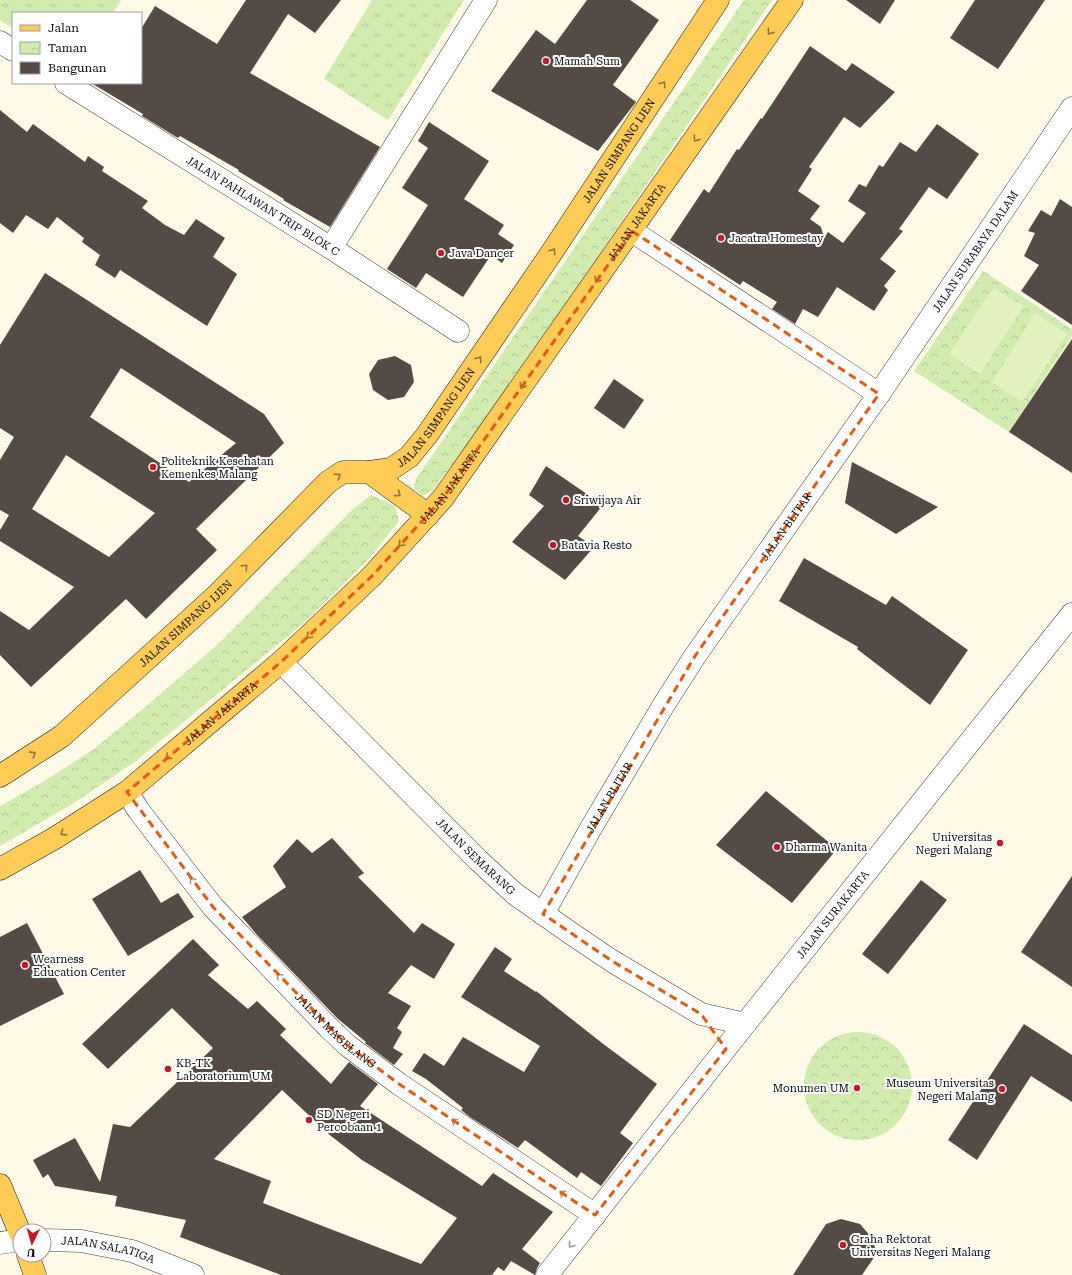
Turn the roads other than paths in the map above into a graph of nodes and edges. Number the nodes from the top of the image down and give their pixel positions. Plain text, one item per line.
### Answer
1 (486, 0) edge
2 (718, 0) edge
3 (792, 0) edge
4 (0, 42) edge
5 (12, 49) edge
6 (68, 84) edge
7 (1072, 108) edge
8 (632, 230) junction
9 (331, 248) junction
10 (458, 331) dead end
11 (879, 394) junction
12 (369, 472) junction
13 (428, 516) junction
14 (1072, 614) edge
15 (281, 662) junction
16 (0, 775) edge
17 (127, 792) junction
18 (0, 869) edge
19 (543, 914) junction
20 (701, 1014) junction
21 (745, 1024) junction
22 (726, 1049) junction
23 (0, 1185) edge
24 (594, 1215) junction
25 (16, 1223) edge
26 (52, 1240) edge
27 (12, 1241) edge
28 (0, 1243) edge
29 (31, 1263) edge
30 (35, 1275) edge
31 (193, 1275) edge
32 (547, 1275) edge

1 - 9 street
12 -> 2 main road, JALAN SIMPANG IJEN
3 -> 8 main road, JALAN JAKARTA
4 - 5 street
6 - 9 street, JALAN PAHLAWAN TRIP BLOK C
7 - 11 street, JALAN SURABAYA DALAM
8 - 11 street
8 -> 13 main road, JALAN JAKARTA
9 - 10 street, JALAN PAHLAWAN TRIP BLOK C
11 - 19 street, JALAN BLITAR
12 -> 13 main road
16 -> 12 main road, JALAN SIMPANG IJEN
13 -> 15 main road, JALAN JAKARTA
14 - 21 street, JALAN SURAKARTA
15 -> 17 main road, JALAN JAKARTA
15 - 19 street, JALAN SEMARANG
17 -> 18 main road, JALAN JAKARTA
24 -> 17 street, JALAN MAGELANG
19 - 20 street, JALAN SEMARANG
20 - 21 street, JALAN SEMARANG
20 - 22 street, JALAN SEMARANG
21 - 22 street, JALAN SURAKARTA
22 - 24 street, JALAN SURAKARTA
23 - 25 main road
24 -> 32 street
26 - 31 street, JALAN SALATIGA
27 - 28 street
29 - 30 main road

